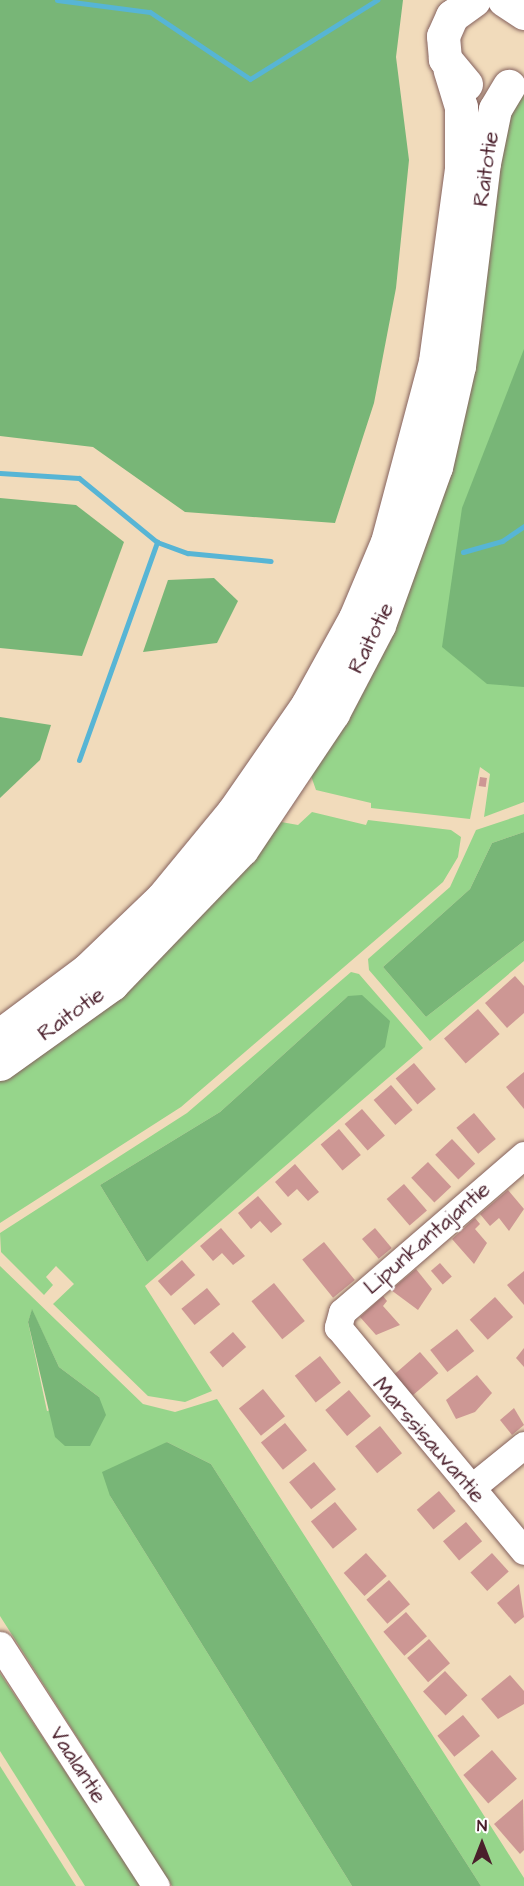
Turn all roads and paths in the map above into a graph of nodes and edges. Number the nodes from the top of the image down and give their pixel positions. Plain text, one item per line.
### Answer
1 (466, 2) edge
2 (450, 70) junction
3 (519, 79) edge
4 (0, 1035) edge
5 (0, 1064) edge
6 (524, 1155) edge
7 (338, 1327) joint
8 (524, 1445) edge
9 (471, 1488) junction
10 (524, 1551) edge
11 (0, 1645) edge
12 (156, 1886) edge

1 - 2 main road, Raitotie
2 - 3 main road
2 - 4 main road, Raitotie
3 - 5 main road, Raitotie
6 - 7 street, Lipunkantajantie
7 - 9 street, Marssisauvantie
8 - 9 street
9 - 10 street, Marssisauvantie
11 - 12 street, Vaalantie

